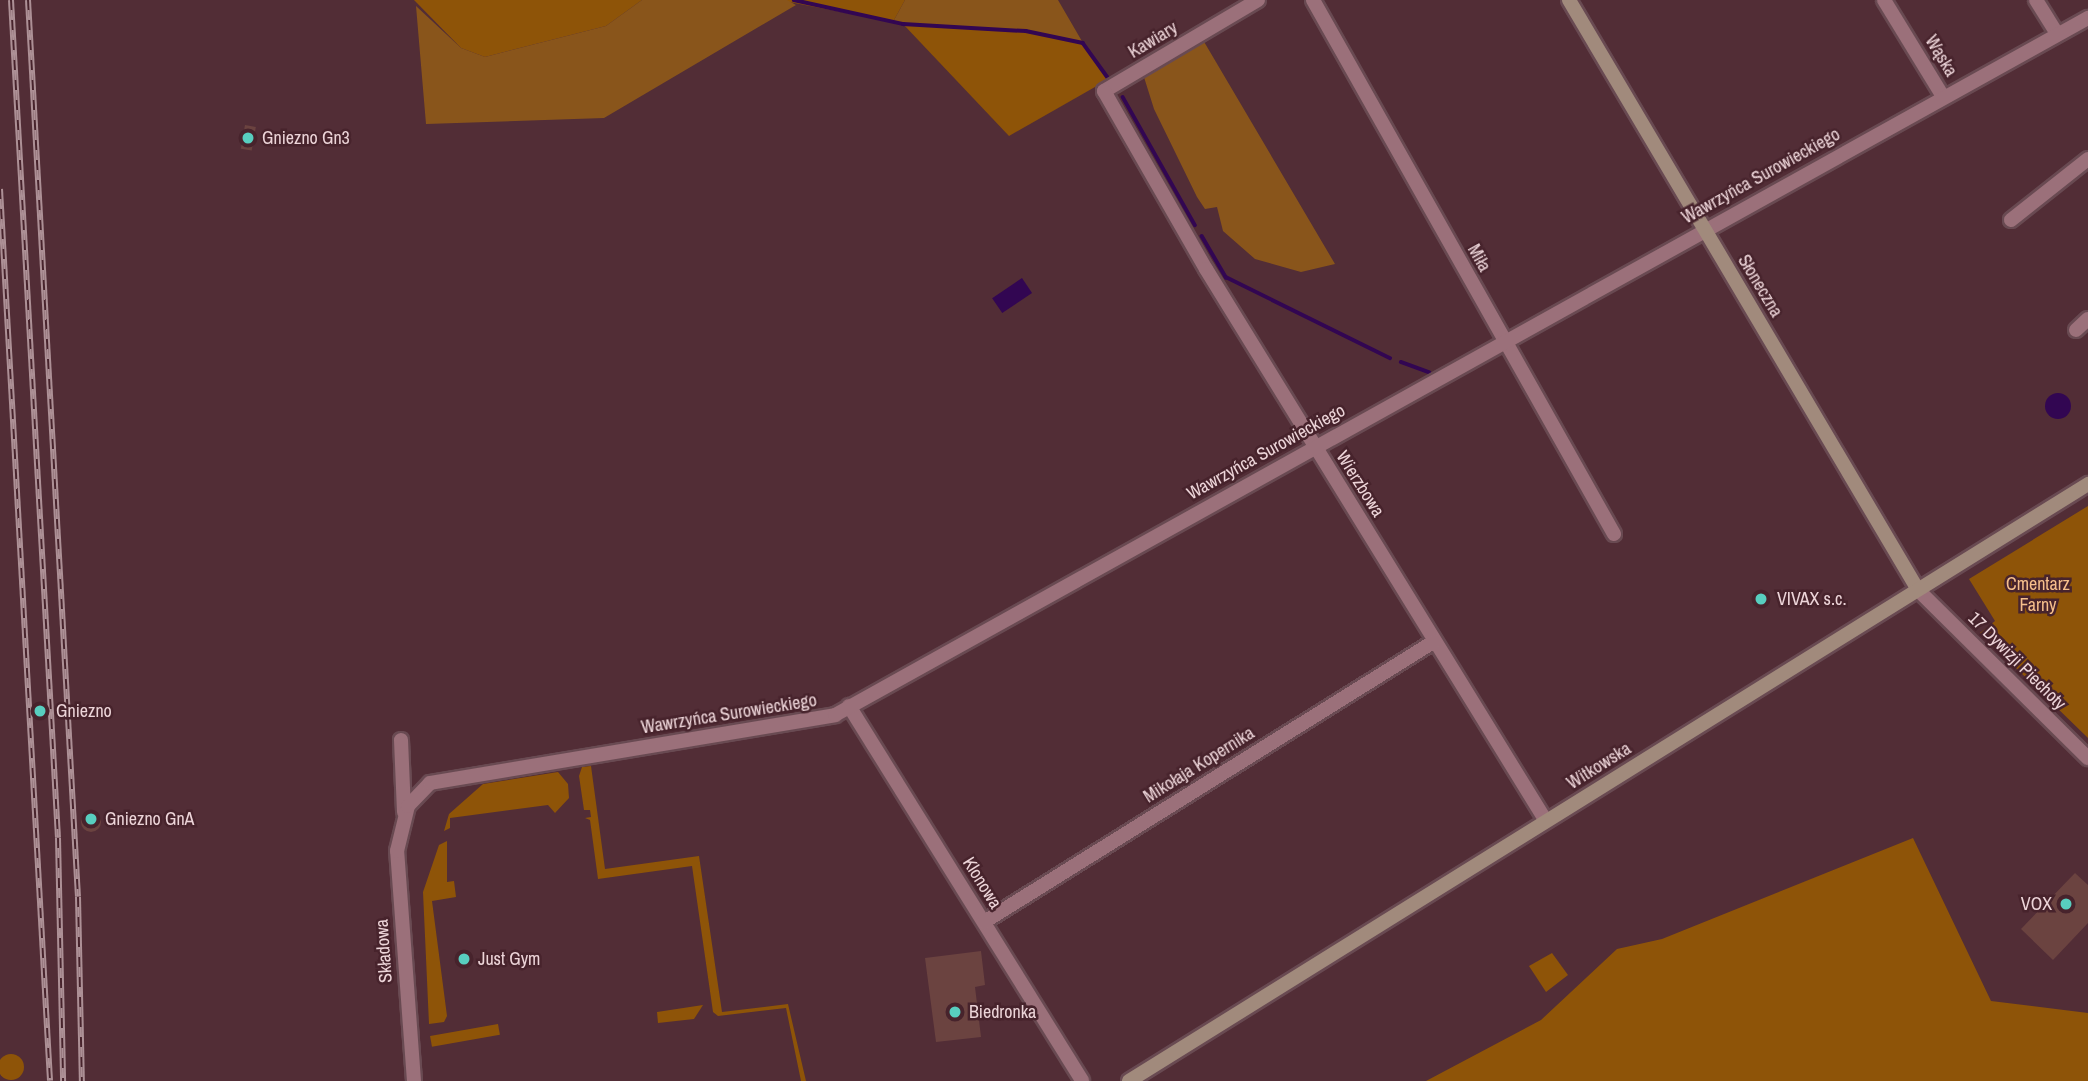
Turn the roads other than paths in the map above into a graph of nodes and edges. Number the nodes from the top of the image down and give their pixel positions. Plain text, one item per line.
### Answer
1 (1258, 0) edge
2 (1313, 0) edge
3 (1569, 0) edge
4 (1884, 0) edge
5 (2036, 0) edge
6 (2087, 20) edge
7 (2057, 34) junction
8 (1104, 91) joint
9 (1942, 95) junction
10 (2088, 159) edge
11 (2011, 219) dead end
12 (1705, 230) junction
13 (2088, 319) edge
14 (2076, 330) dead end
15 (1504, 343) junction
16 (1314, 447) junction
17 (2088, 484) edge
18 (1614, 534) dead end
19 (1918, 590) junction
20 (1435, 641) junction
21 (849, 706) junction
22 (401, 740) dead end
23 (2088, 758) edge
24 (402, 760) junction
25 (424, 788) junction
26 (404, 819) junction
27 (1546, 821) junction
28 (984, 922) junction
29 (414, 1081) edge
30 (1082, 1081) edge
31 (1129, 1081) edge

1 - 8 street, Kawiary
2 - 15 street, Miła
3 - 12 street, Słoneczna
4 - 9 street, Wąska
5 - 7 street
6 - 7 street, Wawrzyńca Surowieckiego
7 - 9 street, Wawrzyńca Surowieckiego
8 - 16 street, Wierzbowa
9 - 12 street, Wawrzyńca Surowieckiego
10 - 11 street
12 - 15 street, Wawrzyńca Surowieckiego
12 - 19 street, Słoneczna
13 - 14 street
15 - 16 street, Wawrzyńca Surowieckiego
15 - 18 street, Miła
16 - 20 street, Wierzbowa
16 - 21 street, Wawrzyńca Surowieckiego
17 - 19 street, Witkowska
19 - 23 street, 17 Dywizji Piechoty
19 - 27 street, Witkowska
20 - 27 street, Wierzbowa
20 - 28 street, Mikołaja Kopernika
21 - 25 street, Wawrzyńca Surowieckiego
21 - 28 street, Klonowa
22 - 24 street, Składowa
24 - 25 street
24 - 26 street, Składowa
25 - 26 street, Składowa
26 - 29 street, Składowa
27 - 31 street, Witkowska
28 - 30 street, Klonowa

